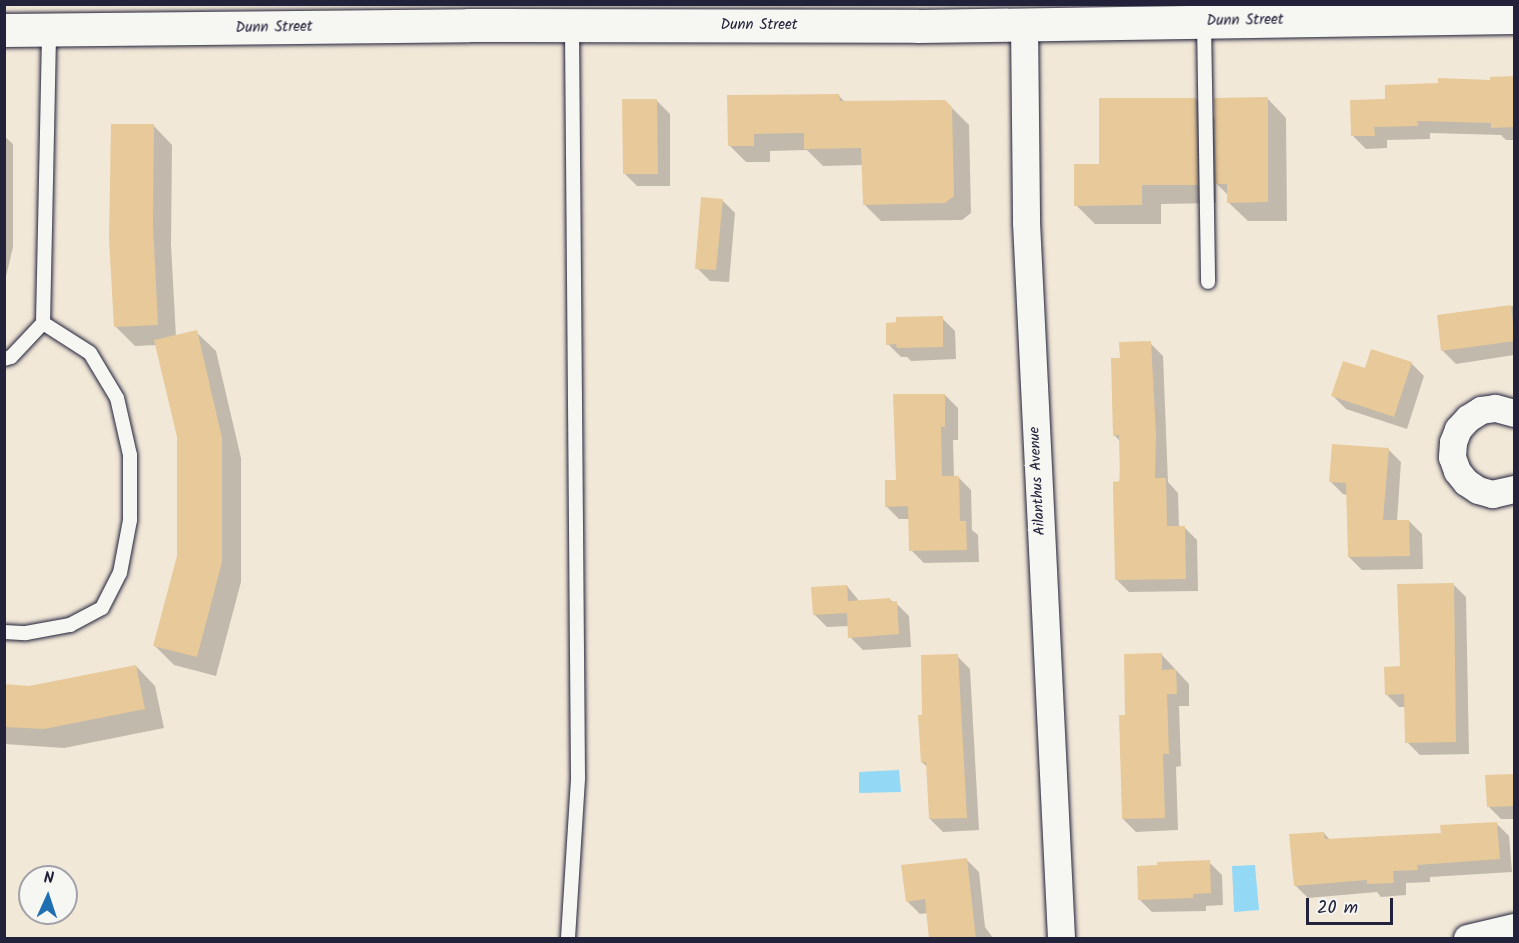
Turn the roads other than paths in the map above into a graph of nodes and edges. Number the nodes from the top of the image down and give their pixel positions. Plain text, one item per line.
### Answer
1 (1188, 16) edge
2 (1515, 17) edge
3 (1024, 24) junction
4 (572, 27) junction
5 (4, 30) edge
6 (49, 31) junction
7 (1208, 282) dead end
8 (43, 323) junction
9 (4, 359) edge
10 (1515, 413) edge
11 (1515, 489) edge
12 (4, 632) edge
13 (1515, 927) edge
14 (568, 939) edge
15 (1061, 939) edge
16 (1467, 939) edge

1 - 2 street, Dunn Street
1 - 3 street, Dunn Street
1 - 7 lane
3 - 4 street, Dunn Street
3 - 15 street, Ailanthus Avenue
4 - 6 street, Dunn Street
4 - 14 lane
5 - 6 street, Dunn Street
6 - 8 lane
8 - 9 lane
8 - 12 lane
10 - 11 street
13 - 16 street

